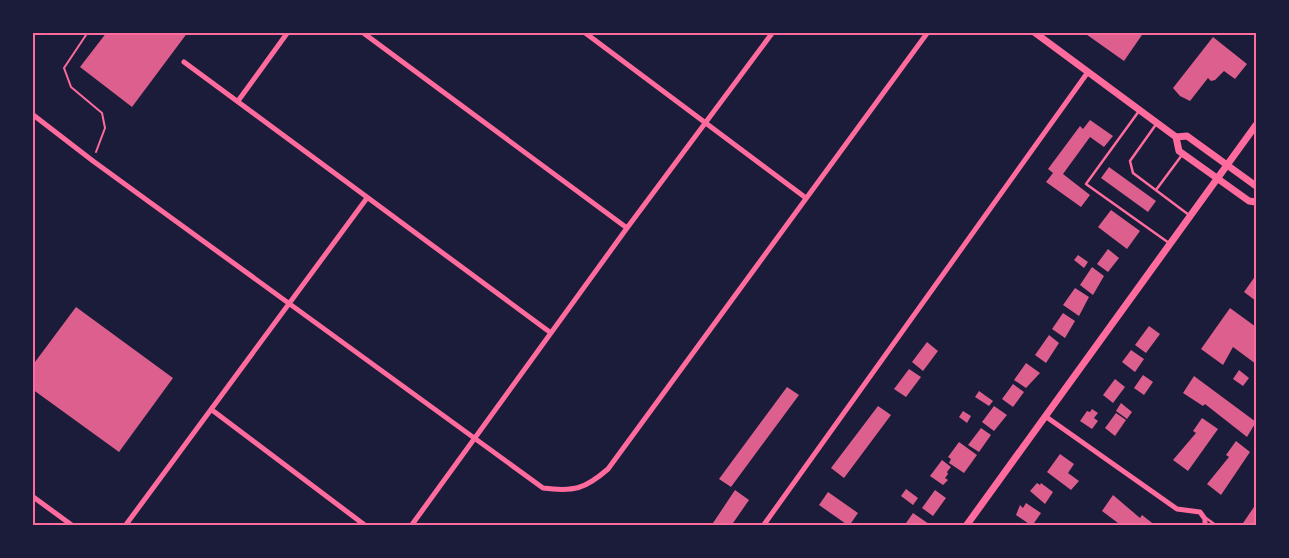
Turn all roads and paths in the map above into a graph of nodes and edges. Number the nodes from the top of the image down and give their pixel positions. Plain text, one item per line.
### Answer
1 (88, 32) edge
2 (288, 32) edge
3 (362, 32) edge
4 (584, 32) edge
5 (773, 32) edge
6 (928, 32) edge
7 (1034, 32) edge
8 (184, 62) dead end
9 (1088, 72) junction
10 (238, 101) junction
11 (1140, 110) junction
12 (32, 114) edge
13 (706, 122) junction
14 (1157, 123) junction
15 (1256, 125) edge
16 (1176, 137) junction
17 (1183, 154) junction
18 (93, 161) junction
19 (1228, 164) junction
20 (1217, 179) junction
21 (1256, 186) edge
22 (1156, 190) junction
23 (368, 198) junction
24 (806, 198) junction
25 (1256, 202) edge
26 (1191, 216) junction
27 (627, 228) junction
28 (1170, 244) junction
29 (290, 302) junction
30 (551, 333) junction
31 (212, 410) junction
32 (1045, 416) junction
33 (474, 438) junction
34 (32, 496) edge
35 (1204, 516) junction
36 (72, 526) edge
37 (125, 526) edge
38 (366, 526) edge
39 (411, 526) edge
40 (763, 526) edge
41 (966, 526) edge
42 (1206, 526) edge
43 (1217, 526) edge

1 - 18 path
2 - 10 street
3 - 27 street
4 - 13 street
5 - 13 street
6 - 24 street
7 - 9 main road
8 - 10 street
9 - 11 main road
9 - 40 street
10 - 23 street
11 - 14 main road
11 - 28 lane
12 - 18 street
13 - 24 street
13 - 27 street
14 - 16 main road
14 - 22 lane
15 - 19 main road
16 - 17 main road
16 - 19 main road
17 - 20 main road
17 - 22 lane
18 - 29 street
19 - 20 main road
19 - 21 main road
20 - 25 main road
20 - 26 main road
22 - 26 lane
23 - 29 street
23 - 30 street
24 - 33 street
26 - 28 main road
27 - 30 street
28 - 32 main road
29 - 31 street
29 - 33 street
30 - 33 street
31 - 37 street
31 - 38 street
32 - 35 street
32 - 41 main road
33 - 39 street
34 - 36 street
35 - 42 street
35 - 43 lane

